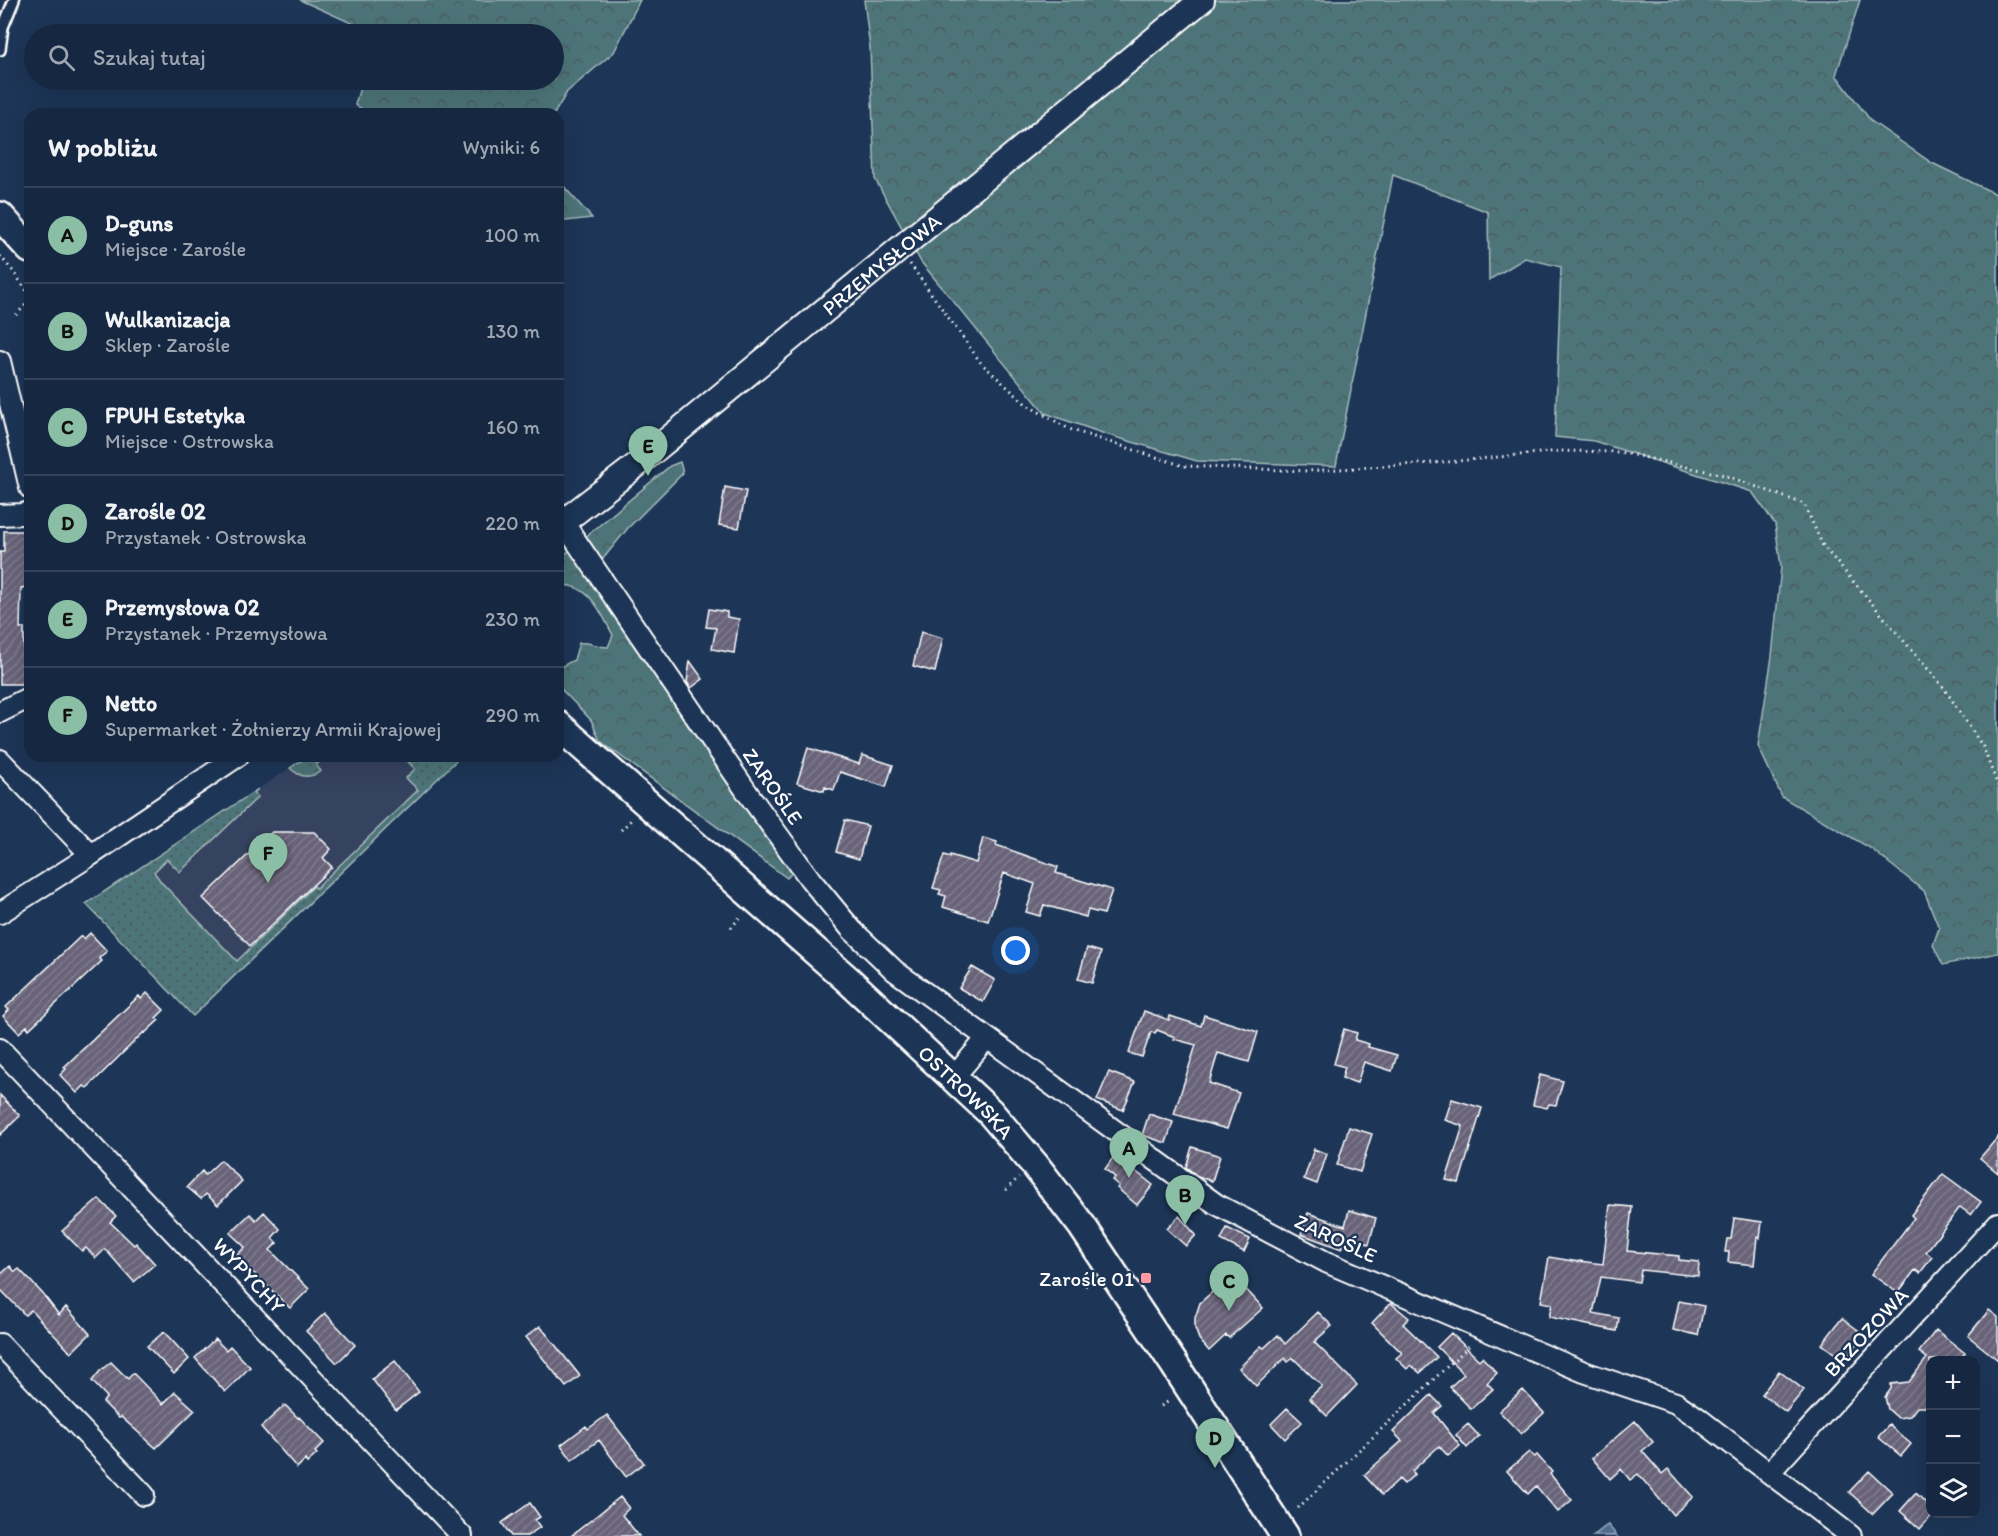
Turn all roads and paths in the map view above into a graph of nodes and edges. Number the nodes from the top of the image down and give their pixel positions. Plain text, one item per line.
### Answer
1 (14, 0) edge
2 (1202, 0) edge
3 (1, 27) edge
4 (0, 50) edge
5 (0, 216) edge
6 (24, 242) edge
7 (899, 249) junction
8 (0, 256) edge
9 (24, 287) edge
10 (24, 306) edge
11 (16, 315) dead end
12 (0, 360) edge
13 (24, 462) edge
14 (24, 514) edge
15 (0, 515) edge
16 (564, 522) edge
17 (564, 528) edge
18 (24, 700) edge
19 (0, 712) edge
20 (564, 730) edge
21 (0, 760) edge
22 (229, 762) edge
23 (1998, 786) edge
24 (91, 855) junction
25 (0, 914) edge
26 (987, 1038) junction
27 (0, 1049) edge
28 (953, 1078) junction
29 (1998, 1223) edge
30 (1485, 1330) junction
31 (0, 1344) edge
32 (1769, 1473) junction
33 (144, 1495) dead end
34 (1299, 1508) dead end
35 (462, 1536) edge
36 (1285, 1536) edge
37 (1851, 1536) edge

1 - 3 lane
2 - 7 street, PRZEMYSŁOWA
3 - 4 lane
5 - 6 main road
7 - 16 street, PRZEMYSŁOWA
7 - 23 path
8 - 9 path
10 - 11 path
12 - 13 street
14 - 15 street
17 - 26 street, ZAROŚLE
18 - 19 street
20 - 28 main road, OSTROWSKA
21 - 24 street
22 - 24 street
24 - 25 street
26 - 28 street
26 - 30 street, ZAROŚLE
27 - 35 street, WYPYCHY
28 - 36 main road, OSTROWSKA
29 - 32 street, BRZOZOWA
30 - 32 street, ZAROŚLE
30 - 34 path
31 - 33 street
32 - 37 street, ZAROŚLE

